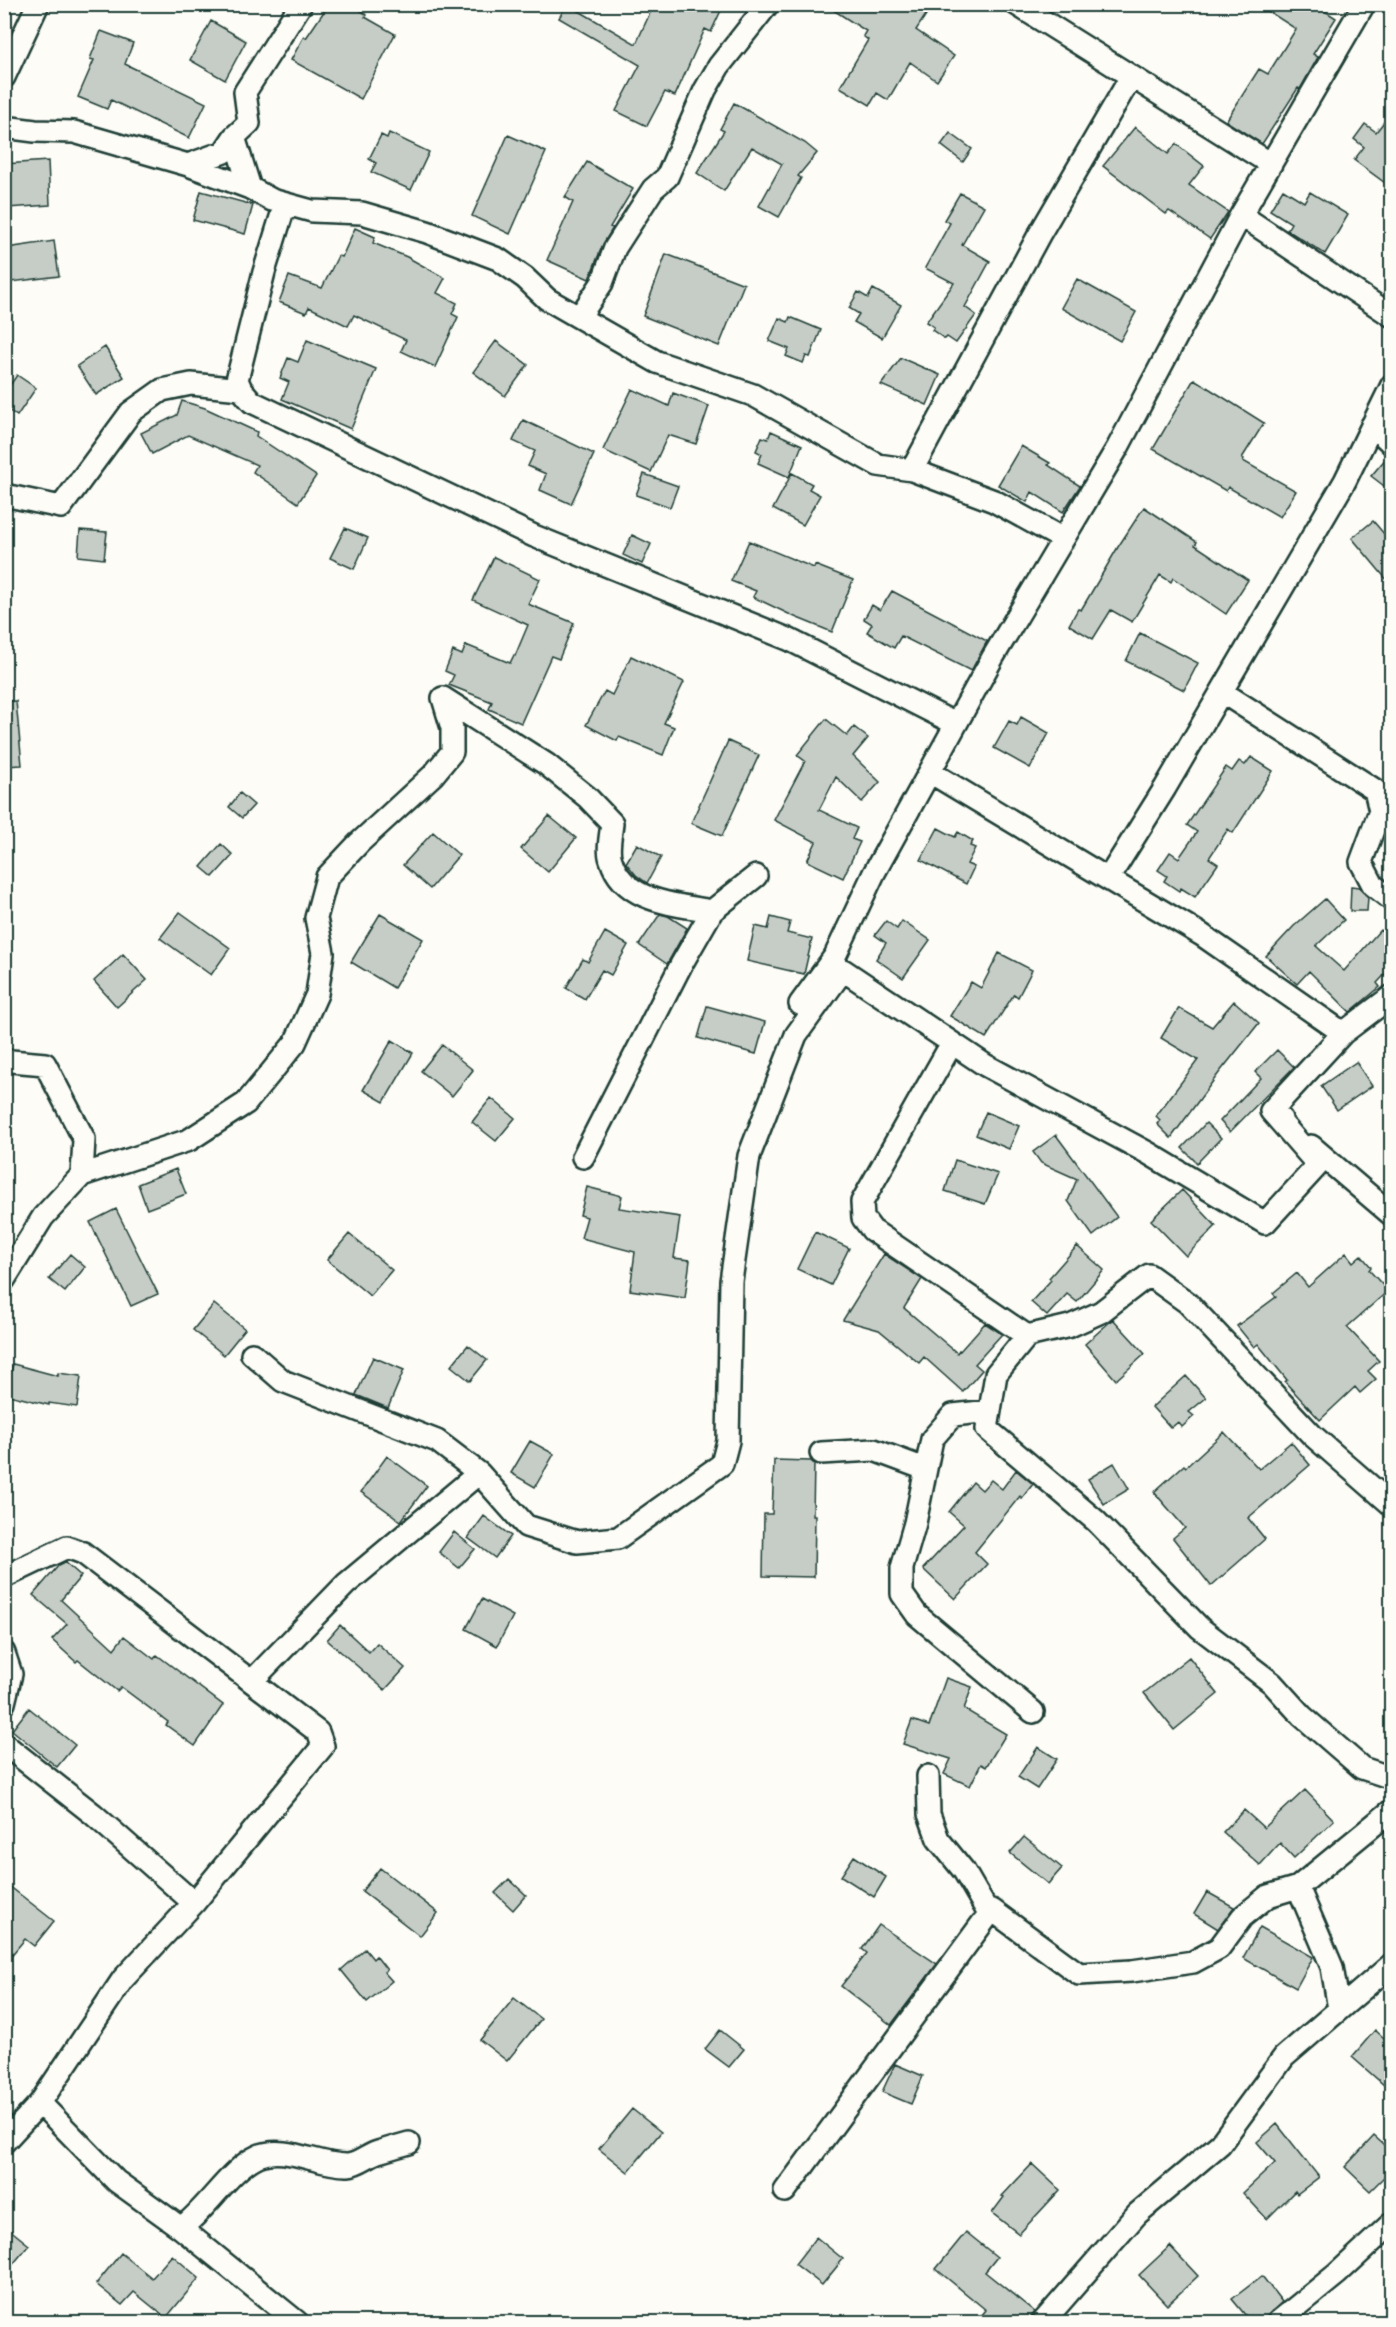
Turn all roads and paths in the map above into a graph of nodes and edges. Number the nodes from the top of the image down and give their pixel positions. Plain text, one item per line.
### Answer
1 (38, 4) edge
2 (301, 4) edge
3 (768, 4) edge
4 (1016, 4) edge
5 (1364, 4) edge
6 (4, 77) edge
7 (1131, 77) junction
8 (4, 126) edge
9 (234, 137) junction
10 (1271, 164) junction
11 (188, 165) junction
12 (250, 188) junction
13 (285, 204) junction
14 (1241, 215) junction
15 (580, 316) junction
16 (1392, 316) edge
17 (1392, 385) edge
18 (241, 389) junction
19 (1372, 425) junction
20 (1392, 444) edge
21 (912, 470) junction
22 (4, 495) edge
23 (1063, 539) junction
24 (1222, 692) junction
25 (956, 724) junction
26 (930, 772) junction
27 (756, 876) dead end
28 (1108, 879) junction
29 (1392, 900) edge
30 (712, 911) junction
31 (1392, 996) edge
32 (800, 1004) dead end
33 (1343, 1033) junction
34 (952, 1043) junction
35 (4, 1063) edge
36 (1271, 1111) junction
37 (583, 1157) dead end
38 (82, 1175) junction
39 (1392, 1215) edge
40 (4, 1280) edge
41 (1027, 1336) junction
42 (252, 1354) dead end
43 (990, 1411) junction
44 (821, 1453) dead end
45 (925, 1469) junction
46 (478, 1473) junction
47 (1392, 1505) edge
48 (4, 1577) edge
49 (4, 1653) edge
50 (252, 1681) junction
51 (4, 1703) edge
52 (1033, 1712) dead end
53 (4, 1744) edge
54 (928, 1776) dead end
55 (1392, 1778) edge
56 (1392, 1810) edge
57 (1298, 1887) junction
58 (194, 1903) junction
59 (989, 1914) junction
60 (1392, 1964) edge
61 (1339, 2009) junction
62 (40, 2103) junction
63 (4, 2142) edge
64 (409, 2143) dead end
65 (785, 2191) dead end
66 (1392, 2223) edge
67 (181, 2228) junction
68 (297, 2322) edge
69 (1043, 2322) edge
70 (1278, 2322) edge

1 - 6 street
2 - 9 street
3 - 15 street
4 - 7 street
5 - 10 street
7 - 10 street
7 - 21 street
8 - 11 street
9 - 11 street
9 - 12 street
10 - 14 street
11 - 12 street
12 - 13 street
13 - 15 street
13 - 18 street
14 - 16 street
14 - 23 street
15 - 21 street
17 - 19 street
18 - 22 street
18 - 25 street
19 - 20 street
19 - 24 street
21 - 23 street
23 - 25 street
24 - 28 street
24 - 29 street
25 - 26 street
26 - 28 street
26 - 32 street
27 - 30 street
28 - 33 street
30 - 37 street
30 - 38 street
31 - 33 street
33 - 36 street
34 - 36 street
34 - 41 street
34 - 46 street
35 - 38 street
36 - 39 street
38 - 40 street
41 - 43 street
41 - 47 street
42 - 46 street
43 - 45 street
43 - 55 street
44 - 45 street
45 - 52 street
46 - 50 street
48 - 50 street
49 - 51 street
50 - 58 street
53 - 58 street
54 - 59 street
56 - 57 street
57 - 59 street
57 - 61 street
58 - 62 street
59 - 65 street
60 - 61 street
61 - 69 street
62 - 63 street
62 - 67 street
64 - 67 street
66 - 70 street
67 - 68 street

